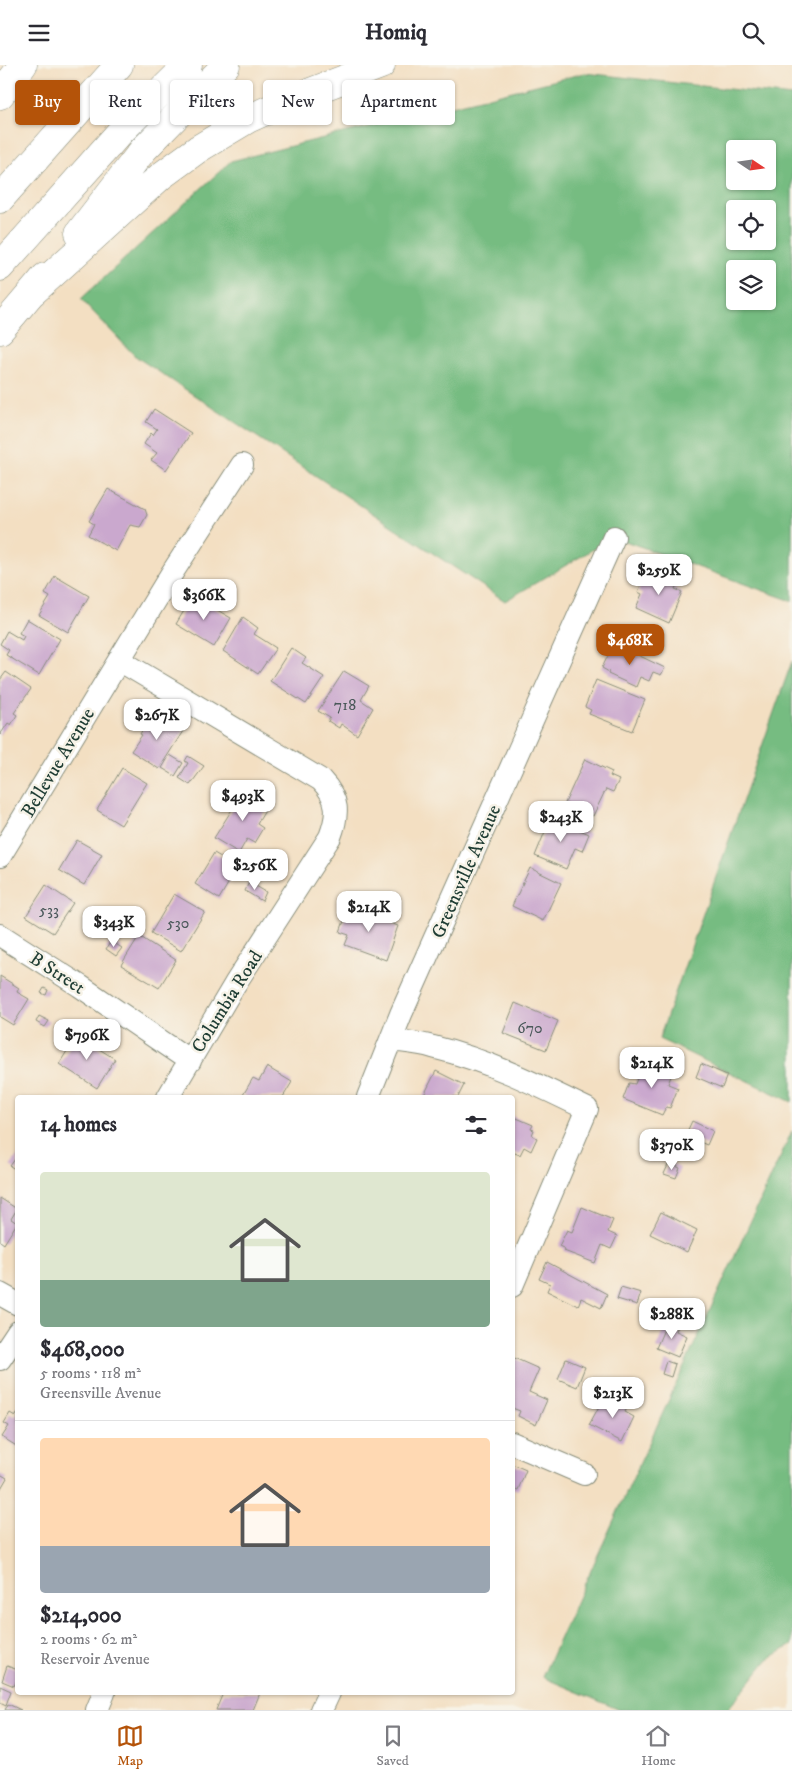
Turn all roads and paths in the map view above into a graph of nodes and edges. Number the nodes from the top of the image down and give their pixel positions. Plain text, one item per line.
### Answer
1 (23, 65) edge
2 (119, 65) edge
3 (188, 65) edge
4 (226, 65) edge
5 (381, 65) edge
6 (0, 95) edge
7 (0, 199) edge
8 (0, 267) edge
9 (33, 292) junction
10 (0, 330) edge
11 (242, 465) dead end
12 (614, 537) dead end
13 (119, 660) junction
14 (0, 856) edge
15 (0, 935) edge
16 (391, 1040) junction
17 (190, 1061) junction
18 (169, 1095) edge
19 (369, 1095) edge
20 (515, 1280) edge
21 (0, 1294) edge
22 (15, 1302) edge
23 (15, 1336) edge
24 (0, 1359) edge
25 (515, 1444) edge
26 (584, 1474) dead end
27 (103, 1695) edge
28 (328, 1695) edge
29 (97, 1710) edge
30 (321, 1710) edge

1 - 6 highway
2 - 7 highway
3 - 8 highway
4 - 9 highway
5 - 9 highway
9 - 10 highway
11 - 13 street, Bellevue Avenue
12 - 16 street, Greensville Avenue
13 - 14 street, Bellevue Avenue
13 - 17 street, Columbia Road
15 - 17 street, B Street
16 - 19 street, Greensville Avenue
16 - 20 street
17 - 18 street, Columbia Road
21 - 22 street
23 - 24 street
25 - 26 street
27 - 29 street
28 - 30 street

